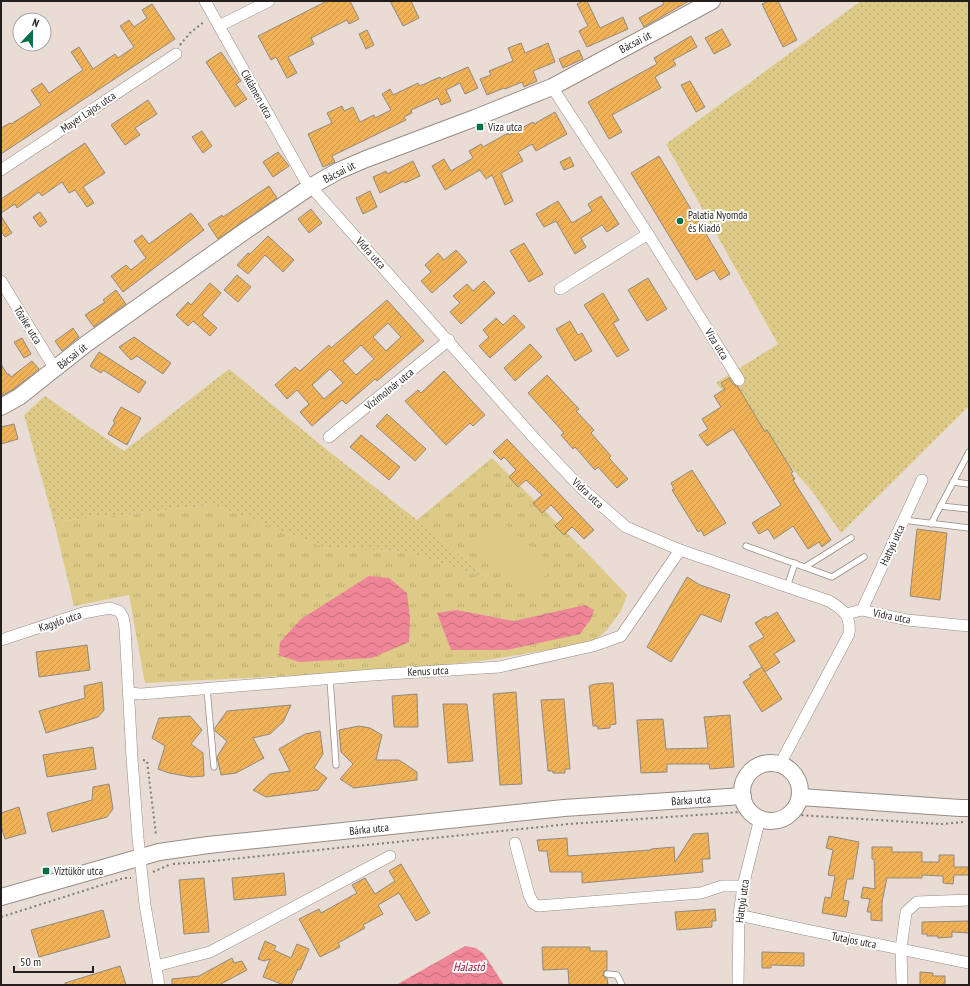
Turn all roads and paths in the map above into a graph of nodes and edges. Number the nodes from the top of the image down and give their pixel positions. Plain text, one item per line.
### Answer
1 (205, 1) edge
2 (269, 1) edge
3 (712, 1) edge
4 (213, 16) junction
5 (219, 26) junction
6 (176, 54) joint
7 (552, 86) junction
8 (1, 170) edge
9 (310, 187) junction
10 (648, 234) junction
11 (1, 281) edge
12 (560, 290) dead end
13 (449, 340) junction
14 (55, 369) junction
15 (739, 380) dead end
16 (1, 407) edge
17 (329, 437) dead end
18 (969, 452) edge
19 (967, 460) edge
20 (922, 480) dead end
21 (953, 482) junction
22 (969, 484) edge
23 (940, 506) junction
24 (969, 509) edge
25 (903, 520) junction
26 (931, 524) junction
27 (969, 528) edge
28 (850, 538) dead end
29 (746, 546) dead end
30 (680, 550) junction
31 (864, 557) dead end
32 (796, 563) junction
33 (805, 567) junction
34 (787, 587) junction
35 (862, 610) junction
36 (846, 614) junction
37 (969, 626) edge
38 (1, 640) edge
39 (330, 679) junction
40 (207, 689) junction
41 (128, 693) junction
42 (132, 758) junction
43 (780, 764) junction
44 (336, 765) dead end
45 (214, 767) dead end
46 (743, 796) junction
47 (800, 797) junction
48 (969, 808) edge
49 (740, 812) dead end
50 (761, 820) junction
51 (786, 820) dead end
52 (969, 822) edge
53 (156, 835) dead end
54 (515, 843) dead end
55 (390, 856) dead end
56 (141, 857) junction
57 (142, 876) junction
58 (743, 886) junction
59 (1, 897) edge
60 (969, 900) edge
61 (739, 915) junction
62 (1, 917) edge
63 (901, 949) junction
64 (969, 963) edge
65 (156, 966) junction
66 (607, 974) dead end
67 (159, 985) edge
68 (622, 985) edge
69 (738, 985) edge
70 (902, 985) edge

1 - 4 street, Ciklámen utca
2 - 5 street
3 - 7 street, Bácsai út
4 - 5 street, Ciklámen utca
4 - 6 path
5 - 9 street, Ciklámen utca
6 - 8 street, Mayer Lajos utca
7 - 9 street, Bácsai út
7 - 10 street, Viza utca
9 - 13 street, Vidra utca
9 - 14 street, Bácsai út
10 - 12 street
10 - 15 street, Viza utca
11 - 14 street, Tőzike utca
13 - 17 street, Vizimolnár utca
13 - 30 street, Vidra utca
14 - 16 street, Bácsai út
18 - 19 lane
19 - 21 lane
20 - 25 street, Hattyú utca
21 - 22 lane
21 - 23 lane
23 - 24 lane
23 - 26 lane
25 - 26 lane
25 - 35 street, Hattyú utca
26 - 27 lane
28 - 33 lane
29 - 32 lane
30 - 34 street, Vidra utca
30 - 39 street, Kenus utca
31 - 33 lane
32 - 33 lane
32 - 34 lane
34 - 36 street, Vidra utca
35 - 36 street, Vidra utca
35 - 37 street, Vidra utca
36 - 43 street
38 - 41 street, Kagyló utca
39 - 40 street, Kenus utca
39 - 44 lane
40 - 41 street, Kenus utca
40 - 45 lane
41 - 42 street
42 - 53 path
42 - 56 street
43 - 46 street
43 - 47 street
46 - 50 street
46 - 56 street, Bárka utca
47 - 48 street
47 - 50 street
49 - 57 path
50 - 58 street, Hattyú utca
51 - 52 path
54 - 58 street
55 - 65 street
56 - 57 street
56 - 59 street, Bárka utca
57 - 62 path
57 - 65 street
58 - 61 street, Hattyú utca
60 - 63 street
61 - 63 street, Tutajos utca
61 - 69 street, Hattyú utca
63 - 64 street, Tutajos utca
63 - 70 street
65 - 67 street
66 - 68 lane

